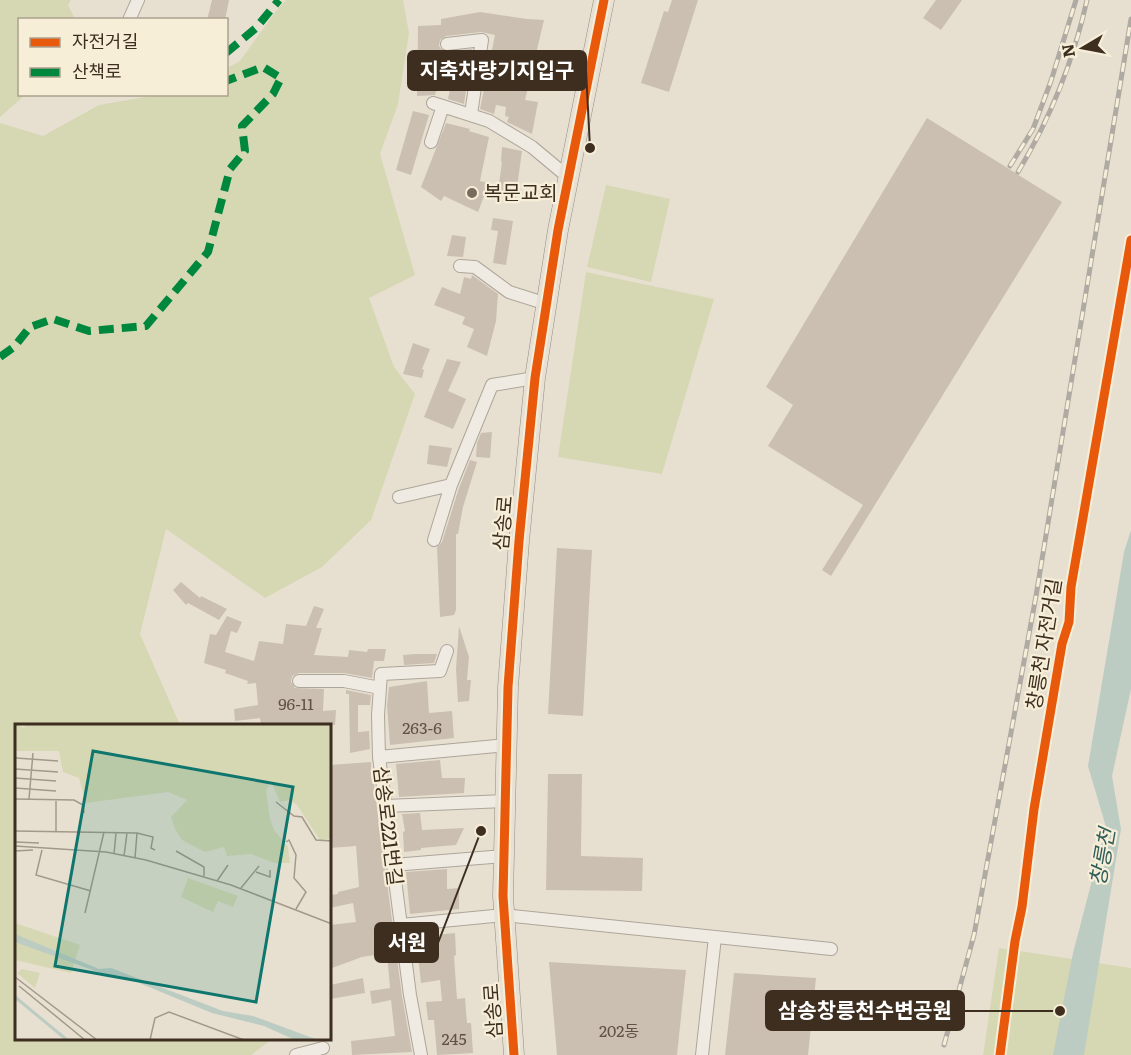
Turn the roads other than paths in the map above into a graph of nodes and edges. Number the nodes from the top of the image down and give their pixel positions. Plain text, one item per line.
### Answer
1 (138, 0) edge
2 (604, 0) edge
3 (130, 18) edge
4 (447, 44) dead end
5 (471, 114) junction
6 (431, 142) dead end
7 (568, 177) junction
8 (460, 266) dead end
9 (547, 304) junction
10 (536, 378) junction
11 (451, 485) junction
12 (399, 497) dead end
13 (434, 540) dead end
14 (447, 651) dead end
15 (299, 681) dead end
16 (380, 688) junction
17 (507, 745) junction
18 (379, 757) junction
19 (506, 801) junction
20 (386, 806) junction
21 (504, 856) junction
22 (393, 865) junction
23 (504, 915) junction
24 (401, 925) junction
25 (715, 937) junction
26 (831, 949) dead end
27 (323, 1047) dead end
28 (296, 1055) edge
29 (422, 1055) edge
30 (514, 1055) edge
31 (702, 1055) edge

1 - 3 street
2 - 7 main road, 삼송로
4 - 5 street
5 - 6 street
5 - 7 street
7 - 9 main road, 삼송로
8 - 9 street
9 - 10 main road, 삼송로
10 - 11 street
10 - 17 main road, 삼송로
11 - 12 street
11 - 13 street
14 - 16 street
15 - 16 street
16 - 18 street, 삼송로221번길
17 - 18 street
17 - 19 main road, 삼송로
18 - 20 street, 삼송로221번길
19 - 20 street
19 - 21 main road, 삼송로
20 - 22 street, 삼송로221번길
21 - 22 street
21 - 23 main road, 삼송로
22 - 24 street, 삼송로221번길
23 - 24 street
23 - 25 street
23 - 30 main road, 삼송로
24 - 29 street, 삼송로221번길
25 - 26 street
25 - 31 street
27 - 28 street

